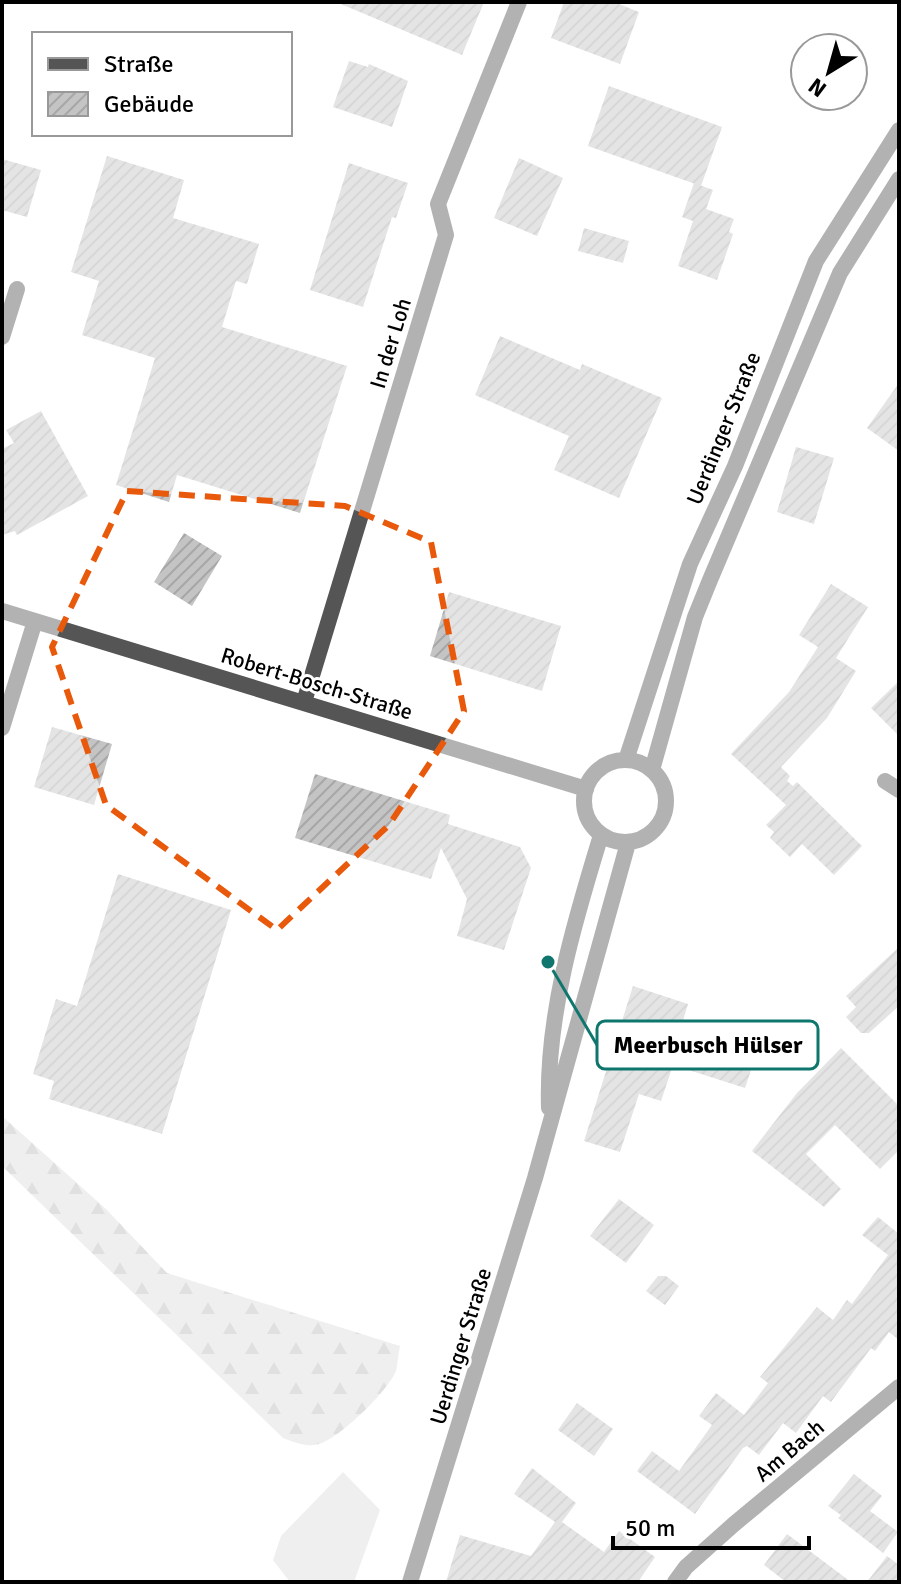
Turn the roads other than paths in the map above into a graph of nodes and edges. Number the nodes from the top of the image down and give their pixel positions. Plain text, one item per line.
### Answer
1 (519, 2) edge
2 (899, 130) edge
3 (899, 179) edge
4 (17, 289) dead end
5 (2, 337) edge
6 (2, 611) edge
7 (35, 621) junction
8 (304, 702) junction
9 (2, 728) edge
10 (626, 760) junction
11 (652, 770) junction
12 (586, 789) junction
13 (601, 835) junction
14 (628, 843) junction
15 (549, 1122) junction
16 (899, 1387) edge
17 (410, 1582) edge
18 (675, 1582) edge

1 - 8 street, In der Loh
2 - 10 street, Uerdinger Straße
3 - 11 street
4 - 5 street
6 - 7 street, Robert-Bosch-Straße
7 - 8 street, Robert-Bosch-Straße
7 - 9 street
8 - 12 street, Robert-Bosch-Straße
10 - 11 street
10 - 12 street
11 - 14 street
12 - 13 street
13 - 14 street
13 - 15 street, Uerdinger Straße
14 - 15 street, Uerdinger Straße
15 - 17 street, Uerdinger Straße
16 - 18 street, Am Bach

